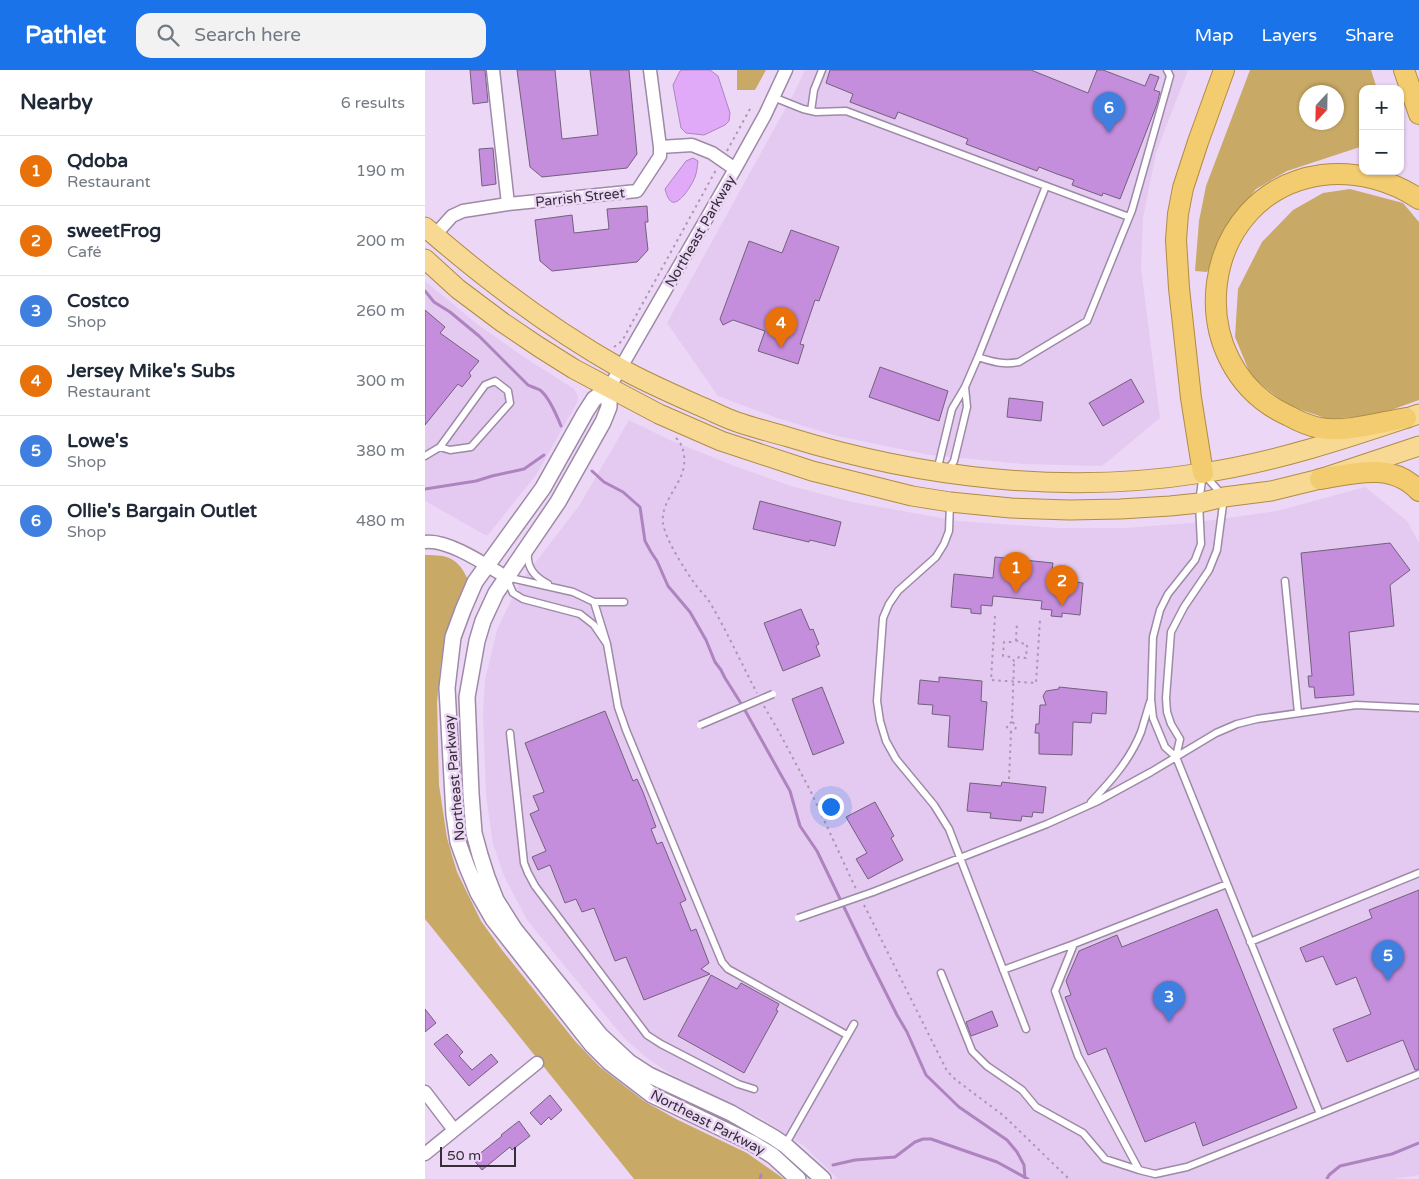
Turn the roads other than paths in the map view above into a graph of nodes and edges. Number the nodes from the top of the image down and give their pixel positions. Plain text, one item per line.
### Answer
1 (493, 70) edge
2 (650, 70) edge
3 (785, 70) edge
4 (822, 70) edge
5 (1167, 70) edge
6 (1224, 70) edge
7 (1404, 70) edge
8 (773, 97) junction
9 (811, 111) junction
10 (1419, 114) edge
11 (660, 147) junction
12 (735, 169) junction
13 (1046, 186) junction
14 (1419, 199) edge
15 (508, 204) junction
16 (1129, 217) junction
17 (430, 231) edge
18 (425, 259) edge
19 (978, 358) junction
20 (621, 368) junction
21 (965, 387) junction
22 (609, 388) junction
23 (1413, 416) edge
24 (1419, 446) edge
25 (440, 447) junction
26 (425, 456) edge
27 (779, 460) junction
28 (941, 473) junction
29 (1203, 473) junction
30 (1320, 478) junction
31 (1118, 482) junction
32 (1419, 491) edge
33 (1224, 497) junction
34 (950, 502) junction
35 (1199, 503) junction
36 (425, 542) edge
37 (529, 546) junction
38 (487, 565) junction
39 (506, 577) junction
40 (1285, 581) dead end
41 (554, 588) junction
42 (594, 602) junction
43 (624, 602) dead end
44 (607, 644) junction
45 (773, 694) dead end
46 (1151, 698) junction
47 (1419, 708) edge
48 (1298, 713) junction
49 (700, 725) dead end
50 (510, 733) dead end
51 (1176, 757) junction
52 (1088, 806) junction
53 (960, 858) junction
54 (1419, 873) edge
55 (1227, 884) junction
56 (798, 918) dead end
57 (1251, 942) junction
58 (1074, 944) junction
59 (1003, 970) junction
60 (941, 974) dead end
61 (854, 1024) dead end
62 (1026, 1029) dead end
63 (847, 1035) junction
64 (537, 1063) dead end
65 (1419, 1074) edge
66 (754, 1089) dead end
67 (425, 1092) edge
68 (1320, 1114) junction
69 (454, 1130) junction
70 (785, 1145) junction
71 (425, 1154) edge
72 (777, 1160) junction
73 (1139, 1170) junction
74 (798, 1179) edge
75 (823, 1179) edge

1 - 15 street
2 - 11 street, Parrish Street
3 - 8 street, Northeast Parkway
4 - 9 lane
5 - 16 lane
6 - 29 highway
7 - 10 highway
8 - 9 lane
8 - 12 street, Northeast Parkway
9 - 13 lane
11 - 12 street
11 - 15 street, Parrish Street
12 - 20 street, Northeast Parkway
13 - 16 lane
13 - 19 lane
14 - 23 highway
15 - 17 street, Parrish Street
16 - 19 lane
17 - 20 main road
18 - 22 main road
19 - 21 lane
20 - 22 street, Northeast Parkway
20 - 28 main road
21 - 28 lane
21 - 28 lane
22 - 27 main road
22 - 37 street, Northeast Parkway
22 - 38 street, Northeast Parkway
23 - 29 main road
24 - 30 main road
25 - 25 lane
25 - 26 lane
27 - 28 main road
27 - 34 main road
28 - 31 main road
29 - 31 main road
29 - 33 lane
29 - 35 lane
30 - 32 highway
30 - 33 main road
31 - 34 main road
33 - 35 main road
33 - 51 lane
34 - 35 main road
34 - 53 lane
35 - 46 lane
36 - 38 street
37 - 39 street, Northeast Parkway
37 - 41 lane
38 - 39 street
38 - 72 street, Northeast Parkway
39 - 41 lane
39 - 44 lane
39 - 70 street, Northeast Parkway
40 - 48 lane
41 - 42 lane
42 - 43 lane
42 - 44 lane
44 - 63 lane
45 - 49 lane, bridge
46 - 51 lane
46 - 52 lane
47 - 48 lane
48 - 51 lane
50 - 66 lane
51 - 52 lane
51 - 55 lane
52 - 53 lane
53 - 56 lane, bridge
53 - 59 lane
54 - 57 lane
55 - 57 lane
55 - 58 lane
57 - 68 lane
58 - 59 lane
58 - 73 lane
59 - 62 lane
60 - 73 lane
61 - 63 lane
63 - 70 lane
64 - 69 street
65 - 68 lane
67 - 69 street
68 - 73 lane
69 - 71 street
70 - 72 lane
70 - 75 street, Northeast Parkway
72 - 74 street, Northeast Parkway

